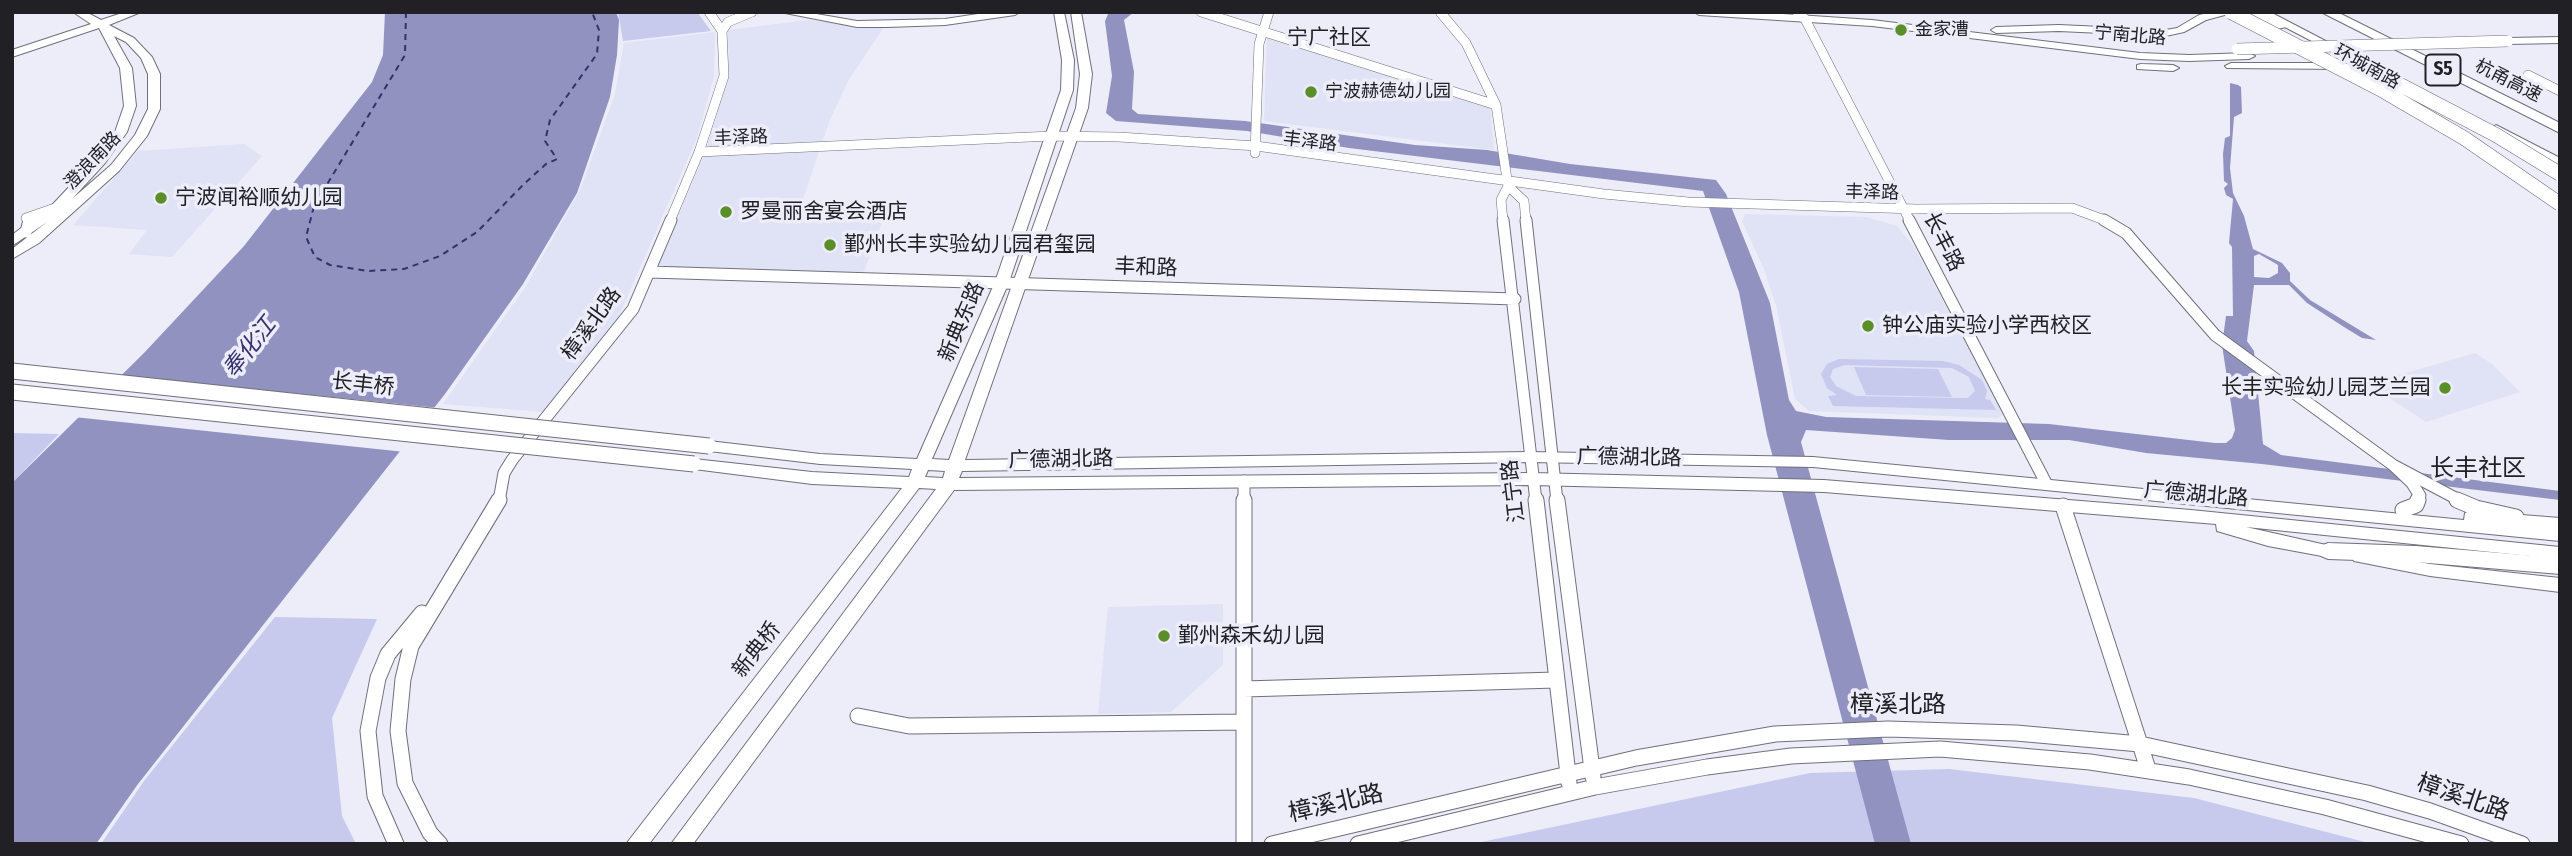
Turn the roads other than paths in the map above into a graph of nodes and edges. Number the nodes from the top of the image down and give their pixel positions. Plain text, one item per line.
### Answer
1 (79, 12) edge
2 (117, 12) edge
3 (136, 12) edge
4 (709, 12) edge
5 (751, 12) edge
6 (785, 12) edge
7 (819, 12) edge
8 (978, 12) edge
9 (1015, 12) edge
10 (1059, 12) edge
11 (1076, 12) edge
12 (1201, 12) edge
13 (1269, 12) edge
14 (1440, 12) edge
15 (1699, 12) edge
16 (1821, 12) edge
17 (2231, 12) edge
18 (2248, 12) edge
19 (2261, 12) edge
20 (2327, 12) edge
21 (2340, 12) edge
22 (2223, 13) edge
23 (1801, 16) edge
24 (98, 23) junction
25 (722, 31) junction
26 (2032, 31) junction
27 (1263, 32) junction
28 (1997, 34) junction
29 (2560, 40) edge
30 (2513, 44) junction
31 (12, 47) edge
32 (2560, 47) edge
33 (12, 54) edge
34 (2141, 61) junction
35 (2365, 64) junction
36 (2332, 67) junction
37 (2528, 75) dead end
38 (2397, 82) junction
39 (2560, 91) edge
40 (1496, 105) junction
41 (2560, 121) edge
42 (2560, 129) edge
43 (2464, 138) junction
44 (1072, 139) junction
45 (1051, 140) junction
46 (1503, 148) joint
47 (1255, 149) junction
48 (698, 155) junction
49 (2560, 164) edge
50 (2560, 174) edge
51 (1507, 181) junction
52 (2560, 181) edge
53 (59, 206) junction
54 (1731, 206) junction
55 (2560, 206) edge
56 (1909, 209) junction
57 (2560, 216) edge
58 (12, 217) edge
59 (26, 218) junction
60 (26, 232) junction
61 (12, 242) edge
62 (12, 255) edge
63 (650, 272) junction
64 (1002, 282) junction
65 (1022, 283) junction
66 (1515, 299) junction
67 (12, 371) edge
68 (12, 392) edge
69 (709, 446) joint
70 (1529, 457) junction
71 (1551, 457) junction
72 (695, 464) joint
73 (924, 464) junction
74 (2393, 465) junction
75 (956, 466) junction
76 (1532, 479) junction
77 (1554, 480) junction
78 (1244, 481) junction
79 (914, 483) junction
80 (2046, 483) junction
81 (949, 484) junction
82 (2165, 497) junction
83 (2063, 506) junction
84 (2403, 510) junction
85 (2191, 516) junction
86 (2537, 522) junction
87 (2560, 524) edge
88 (2560, 535) edge
89 (2328, 551) junction
90 (2560, 553) edge
91 (2530, 557) junction
92 (2560, 566) edge
93 (454, 576) junction
94 (2560, 585) edge
95 (1556, 681) junction
96 (1244, 689) junction
97 (858, 716) dead end
98 (1244, 722) junction
99 (2140, 744) junction
100 (1591, 769) junction
101 (2148, 769) junction
102 (1568, 776) junction
103 (1595, 787) junction
104 (1571, 793) junction
105 (396, 844) edge
106 (440, 844) edge
107 (636, 844) edge
108 (681, 844) edge
109 (1244, 844) edge
110 (1272, 844) edge
111 (1358, 844) edge
112 (2461, 844) edge
113 (2522, 844) edge

1 - 24 main road
2 - 24 main road
3 - 24 main road
4 - 25 street
5 - 25 street
6 - 9 main road
7 - 8 main road
10 - 45 main road, 新典东路
11 - 44 main road, 新典东路
12 - 27 street
13 - 27 street
14 - 40 street
15 - 23 main road, 宁南北路
16 - 28 main road, 宁南北路
17 - 22 main road
17 - 43 highway, bridge
18 - 38 highway, bridge
19 - 35 main road, 环城南路
20 - 42 highway, 杭甬高速 / S5
21 - 41 highway, 杭甬高速 / S5
22 - 26 main road
22 - 36 main road, 环城南路
23 - 28 main road, 宁南北路
23 - 56 street, 长丰路
24 - 31 main road
24 - 33 main road
24 - 53 main road, 澄浪南路
24 - 62 main road, 澄浪南路
25 - 48 street, 樟溪北路
26 - 28 main road, 宁南北路
26 - 30 main road, 宁南北路, bridge
27 - 40 street
27 - 47 street
28 - 34 main road
29 - 30 main road, 宁南北路
30 - 32 main road, 宁南北路
30 - 34 main road, 宁南北路, bridge
34 - 36 main road
35 - 36 main road
35 - 52 main road, 环城南路
36 - 55 main road, 环城南路
37 - 39 street
38 - 49 highway, bridge
38 - 50 highway, bridge
40 - 46 street
43 - 55 highway, bridge
43 - 57 highway, bridge
44 - 45 street, 丰泽路
44 - 47 street, 丰泽路
44 - 65 main road, 新典东路
45 - 48 street, 丰泽路
45 - 64 main road, 新典东路
46 - 51 street
47 - 51 street, 丰泽路
48 - 63 street, 樟溪北路
51 - 54 street, 丰泽路
51 - 54 street, 丰泽路
51 - 66 street, 江宁路
51 - 71 street, 江宁路
53 - 59 street
53 - 60 main road, 澄浪南路
54 - 56 street, 丰泽路
56 - 74 street, 丰泽路
56 - 80 street, 长丰路
58 - 59 street
59 - 60 street
60 - 61 main road, 澄浪南路
63 - 64 street, 丰和路
63 - 93 street, 樟溪北路
64 - 65 street, 丰和路
64 - 73 main road, 新典东路
65 - 66 street, 丰和路
65 - 75 main road, 新典东路
66 - 70 street, 江宁路
67 - 69 main road, 长丰桥, bridge
68 - 72 main road, 长丰桥, bridge
69 - 73 main road, 广德湖北路
70 - 71 main road, 广德湖北路
70 - 75 main road, 广德湖北路
70 - 76 street, 江宁路
71 - 77 street, 江宁路
71 - 80 main road, 广德湖北路
72 - 79 main road, 广德湖北路
73 - 75 main road, 广德湖北路
73 - 79 main road, 新典东路
74 - 84 street
74 - 86 street
75 - 81 main road, 新典东路
76 - 77 main road, 广德湖北路
76 - 78 main road, 广德湖北路
76 - 95 street, 江宁路
77 - 83 main road, 广德湖北路
77 - 100 street, 江宁路
78 - 81 main road, 广德湖北路
78 - 96 street
79 - 81 main road, 广德湖北路
79 - 107 main road, 新典桥
80 - 82 main road, 广德湖北路
81 - 108 main road
82 - 84 main road
82 - 88 main road, 广德湖北路
83 - 85 main road, 广德湖北路
83 - 99 street
84 - 86 main road
85 - 89 main road
85 - 91 main road, 广德湖北路
86 - 87 main road
89 - 91 highway
89 - 94 main road
90 - 91 main road, 广德湖北路
91 - 92 highway
93 - 105 street, 樟溪北路
93 - 106 street, 樟溪北路
95 - 96 street
95 - 102 street, 江宁路
96 - 98 street
97 - 98 street
98 - 109 street
99 - 100 street, 樟溪北路
99 - 101 street
99 - 113 street, 樟溪北路
100 - 102 street, 樟溪北路
100 - 103 street, 江宁路
101 - 103 street, 樟溪北路
101 - 112 street, 樟溪北路
102 - 104 street, 江宁路
102 - 110 street, 樟溪北路
103 - 104 street, 樟溪北路
104 - 111 street, 樟溪北路

